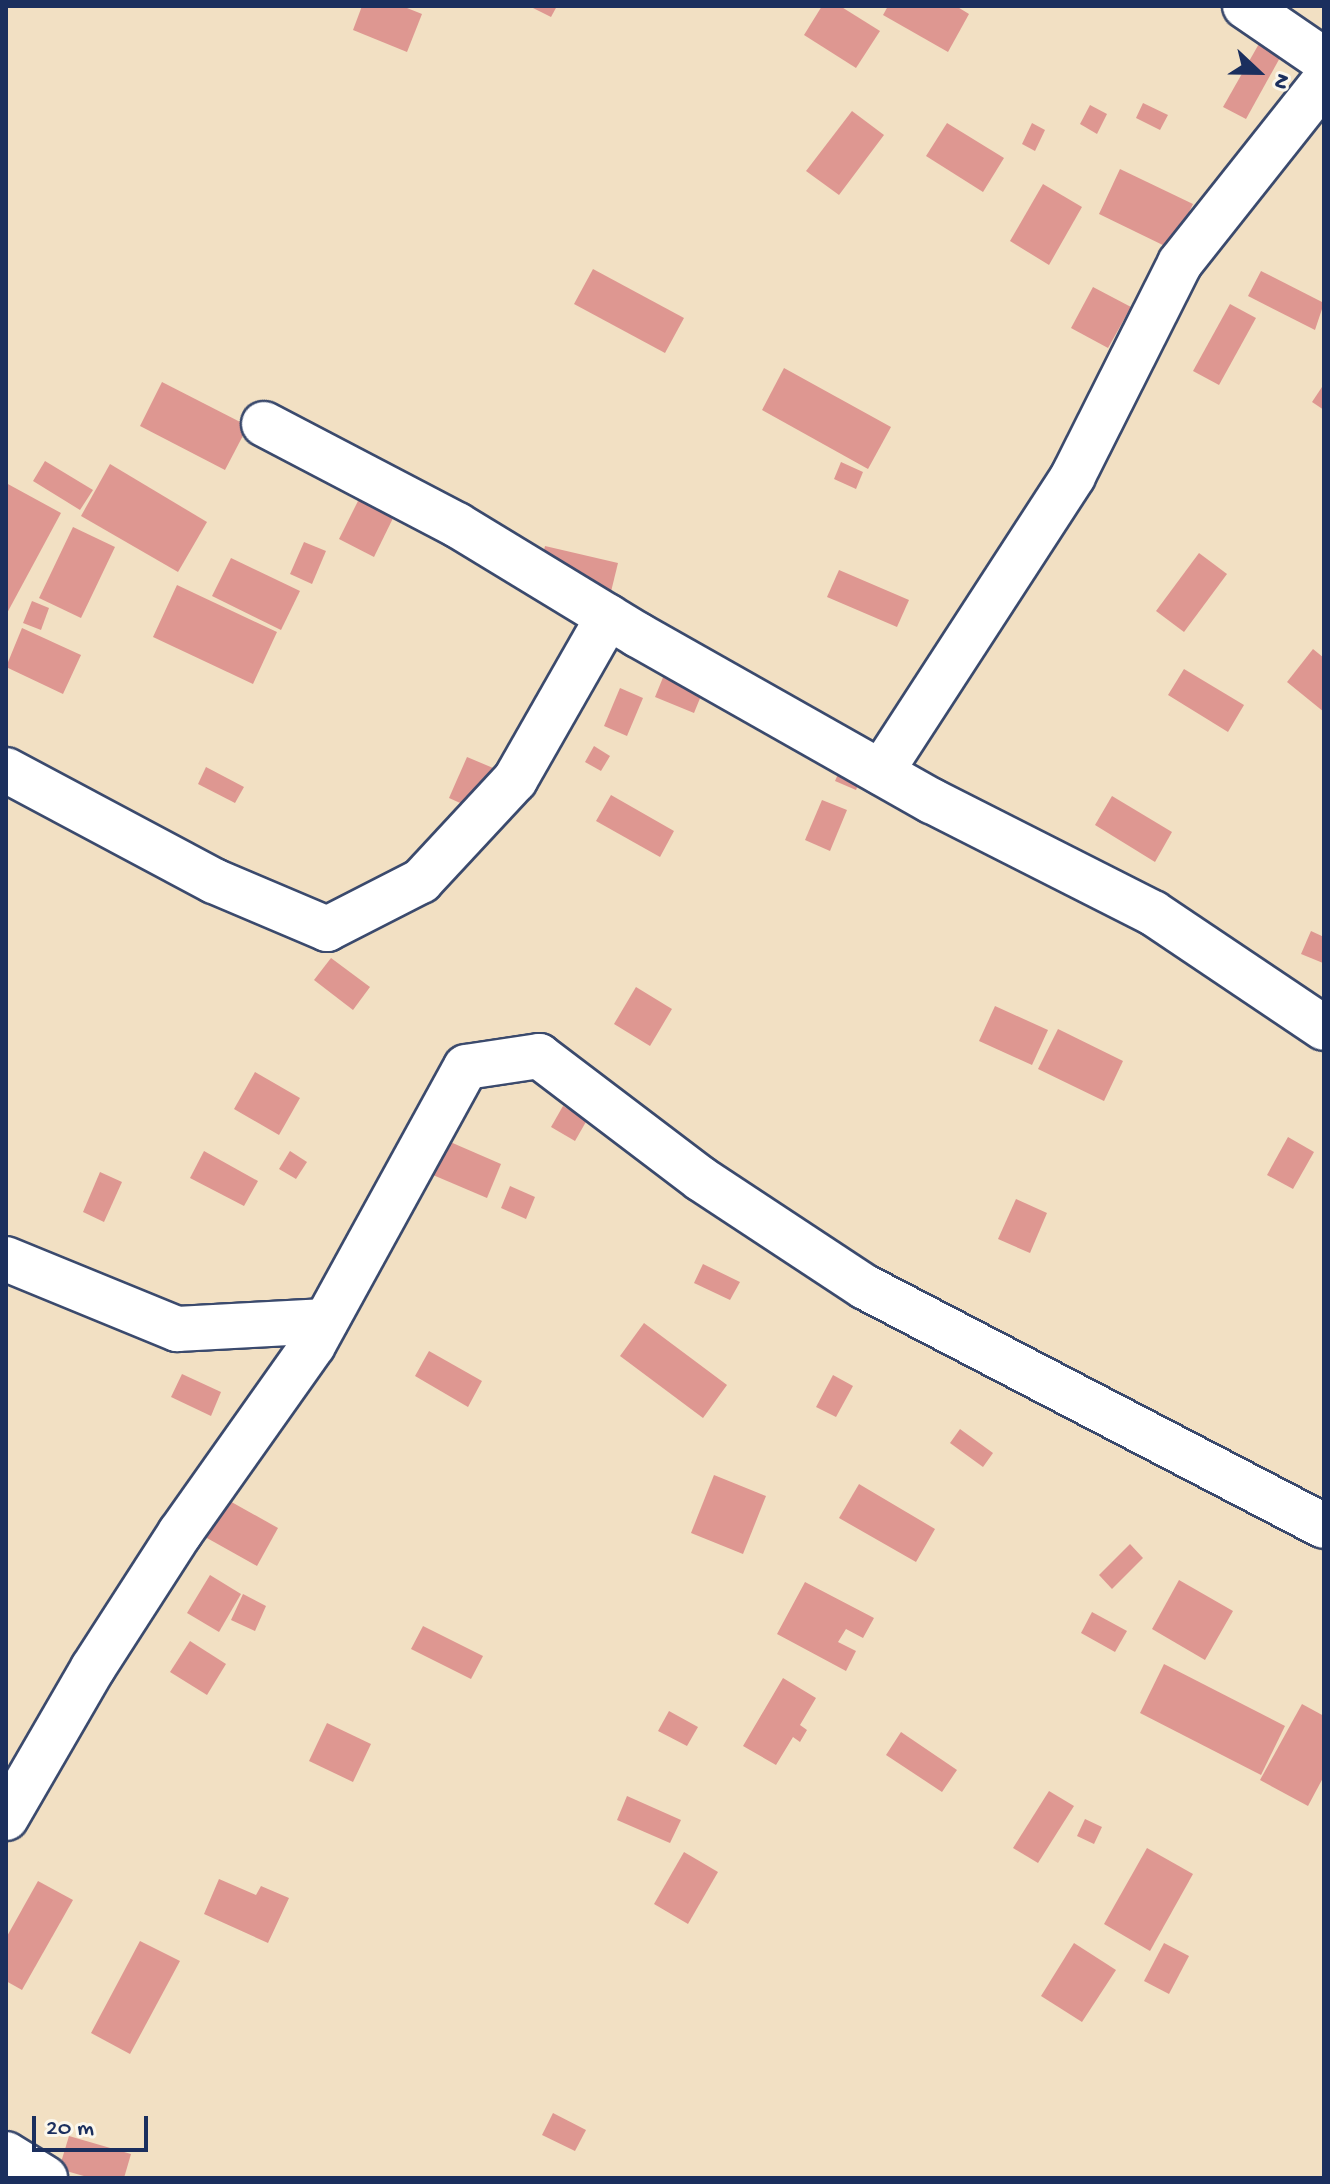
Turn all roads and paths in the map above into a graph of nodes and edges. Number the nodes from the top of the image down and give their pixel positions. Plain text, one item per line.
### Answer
1 (1245, 6) edge
2 (1324, 60) edge
3 (1324, 81) edge
4 (264, 424) dead end
5 (608, 617) junction
6 (6, 770) edge
7 (881, 772) junction
8 (1324, 1028) edge
9 (6, 1259) edge
10 (326, 1321) junction
11 (1324, 1526) edge
12 (6, 1818) edge
13 (6, 2154) edge
14 (45, 2178) edge

1 - 2 street
3 - 7 street
4 - 5 street
5 - 6 street
5 - 7 street
7 - 8 street
9 - 10 street
10 - 11 street
10 - 12 street
13 - 14 street

